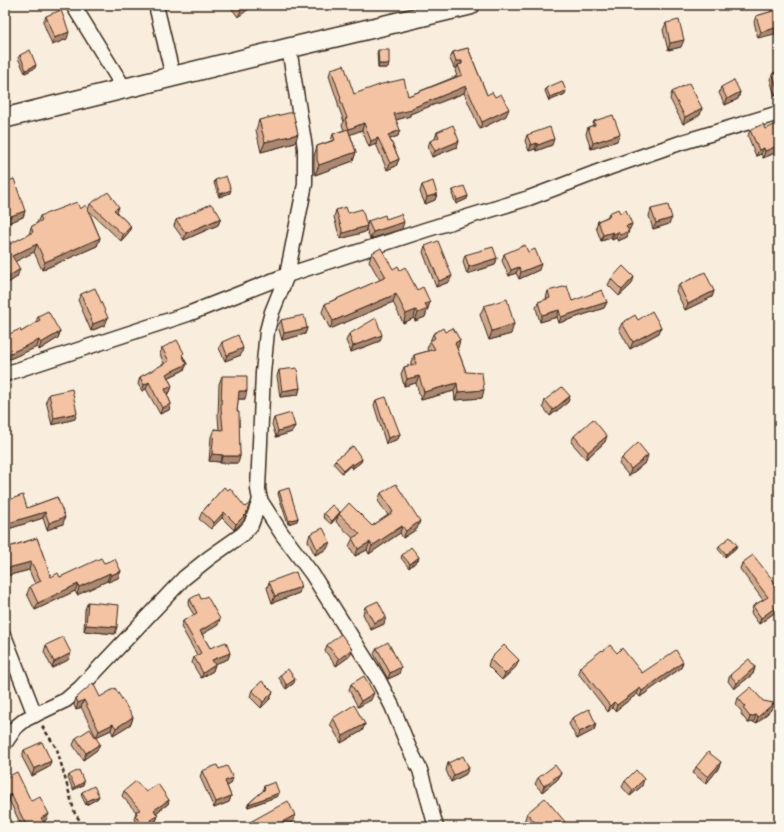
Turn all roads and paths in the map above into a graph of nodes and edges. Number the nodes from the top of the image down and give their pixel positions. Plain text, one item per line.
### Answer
1 (73, 5) edge
2 (156, 5) edge
3 (470, 5) edge
4 (429, 10) edge
5 (289, 48) junction
6 (173, 76) junction
7 (124, 88) junction
8 (779, 113) edge
9 (5, 118) edge
10 (287, 275) junction
11 (5, 374) edge
12 (260, 500) junction
13 (5, 638) edge
14 (35, 715) junction
15 (5, 743) edge
16 (85, 827) edge
17 (436, 827) edge

1 - 7 street
2 - 6 street
3 - 4 main road
4 - 5 main road
5 - 6 main road
5 - 10 street
6 - 7 main road
7 - 9 main road
8 - 10 street
10 - 11 street
10 - 12 street
12 - 14 street
12 - 17 street
13 - 14 street
14 - 15 street
14 - 16 path

